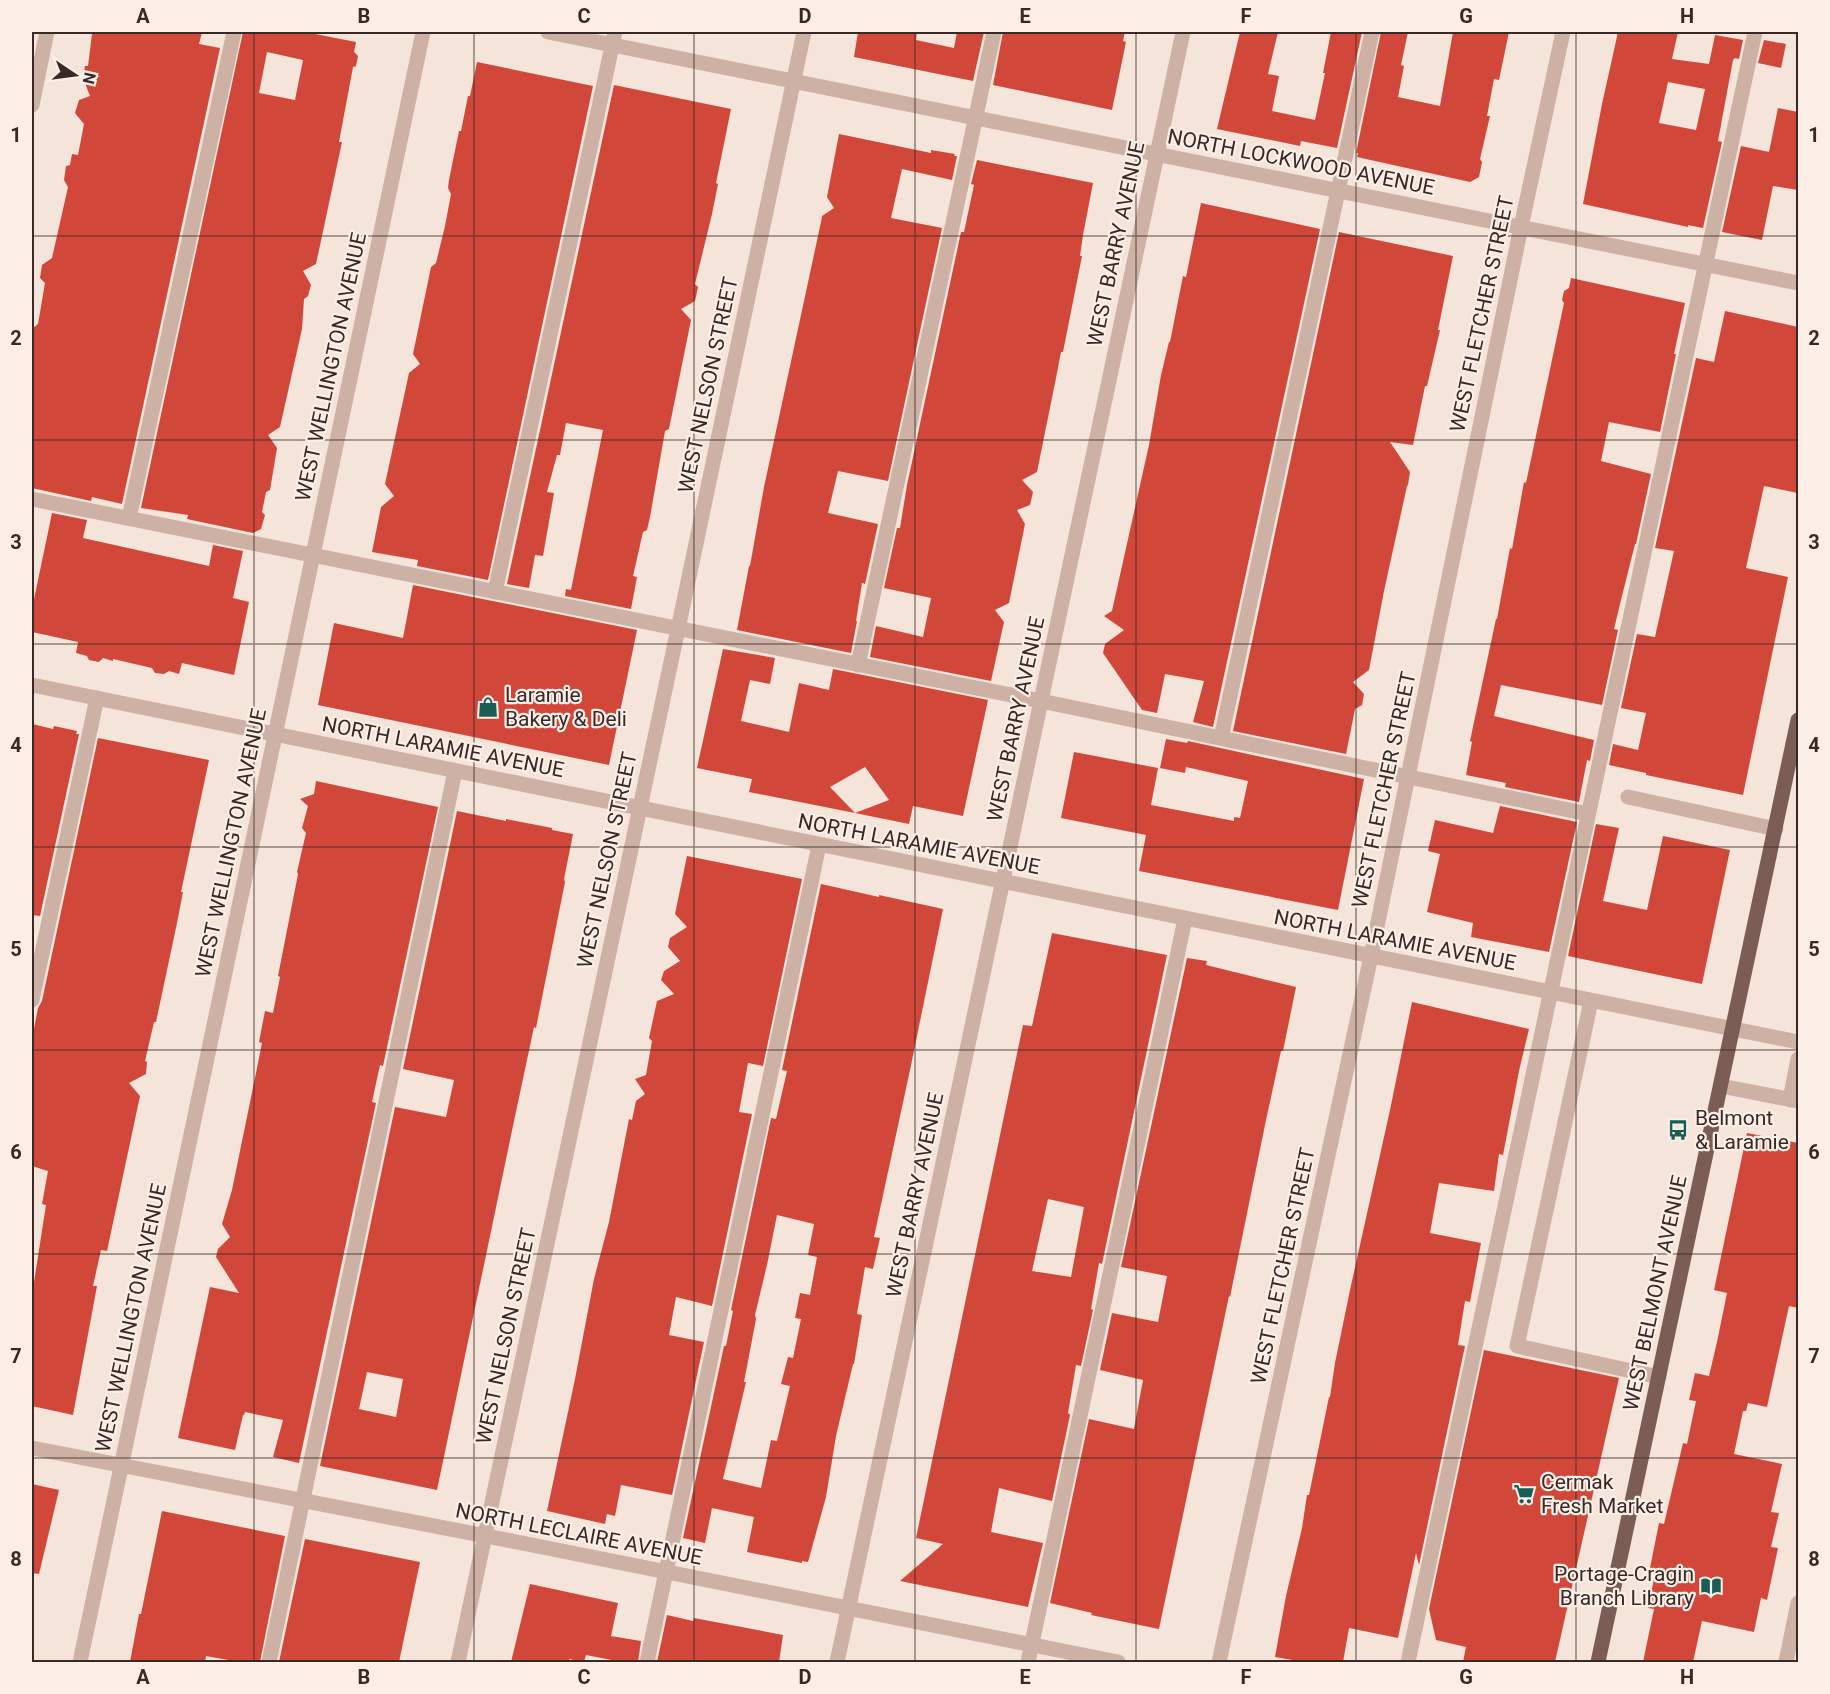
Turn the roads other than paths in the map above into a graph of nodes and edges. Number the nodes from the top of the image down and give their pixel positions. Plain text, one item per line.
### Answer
1 (47, 32) edge
2 (234, 32) edge
3 (423, 32) edge
4 (548, 32) edge
5 (804, 32) edge
6 (994, 32) edge
7 (1183, 32) edge
8 (1372, 32) edge
9 (1563, 32) edge
10 (1755, 32) edge
11 (614, 38) edge
12 (793, 81) junction
13 (32, 105) edge
14 (975, 118) junction
15 (1156, 154) junction
16 (1339, 191) junction
17 (1521, 227) junction
18 (1705, 264) junction
19 (1798, 283) edge
20 (32, 499) edge
21 (129, 518) junction
22 (313, 555) junction
23 (495, 592) junction
24 (678, 629) junction
25 (858, 665) junction
26 (32, 685) edge
27 (97, 698) junction
28 (1041, 701) junction
29 (1798, 720) edge
30 (275, 735) junction
31 (1221, 738) junction
32 (455, 771) junction
33 (1408, 776) junction
34 (1628, 797) dead end
35 (640, 809) junction
36 (1588, 814) junction
37 (1776, 829) junction
38 (819, 845) junction
39 (1003, 882) junction
40 (1185, 919) junction
41 (1371, 956) junction
42 (1550, 993) junction
43 (32, 1000) edge
44 (1591, 1001) junction
45 (1733, 1029) junction
46 (1798, 1042) edge
47 (1798, 1059) edge
48 (1721, 1086) junction
49 (1794, 1101) edge
50 (1659, 1377) junction
51 (32, 1448) edge
52 (122, 1466) junction
53 (304, 1501) junction
54 (484, 1536) junction
55 (667, 1572) junction
56 (1798, 1603) edge
57 (849, 1608) junction
58 (1032, 1645) junction
59 (80, 1662) edge
60 (269, 1662) edge
61 (458, 1662) edge
62 (647, 1662) edge
63 (837, 1662) edge
64 (1028, 1662) edge
65 (1118, 1662) edge
66 (1219, 1662) edge
67 (1408, 1662) edge
68 (1598, 1662) edge
69 (1786, 1662) edge

1 - 13 street
2 - 21 street
3 - 22 street, WEST WELLINGTON AVENUE
4 - 11 street, NORTH LOCKWOOD AVENUE
5 - 12 street, WEST NELSON STREET
6 - 14 street
7 - 15 street, WEST BARRY AVENUE
8 - 16 street
9 - 17 street, WEST FLETCHER STREET
10 - 18 street
11 - 12 street, NORTH LOCKWOOD AVENUE
11 - 23 street
12 - 14 street, NORTH LOCKWOOD AVENUE
12 - 24 street, WEST NELSON STREET
14 - 15 street, NORTH LOCKWOOD AVENUE
14 - 25 street
15 - 16 street, NORTH LOCKWOOD AVENUE
15 - 28 street, WEST BARRY AVENUE
16 - 17 street, NORTH LOCKWOOD AVENUE
16 - 31 street
17 - 18 street, NORTH LOCKWOOD AVENUE
17 - 33 street, WEST FLETCHER STREET
18 - 19 street, NORTH LOCKWOOD AVENUE
18 - 36 street
20 - 21 street
21 - 22 street
22 - 23 street
22 - 30 street, WEST WELLINGTON AVENUE
23 - 24 street
24 - 25 street
24 - 35 street, WEST NELSON STREET
25 - 28 street
26 - 27 street, NORTH LARAMIE AVENUE
27 - 30 street, NORTH LARAMIE AVENUE
27 - 43 street
28 - 31 street
28 - 39 street, WEST BARRY AVENUE
29 - 37 main road, WEST BELMONT AVENUE
30 - 32 street, NORTH LARAMIE AVENUE
30 - 52 street, WEST WELLINGTON AVENUE
31 - 33 street
32 - 35 street, NORTH LARAMIE AVENUE
32 - 53 street
33 - 36 street
33 - 41 street, WEST FLETCHER STREET
34 - 37 street
35 - 38 street, NORTH LARAMIE AVENUE
35 - 54 street, WEST NELSON STREET
36 - 42 street
37 - 45 main road, WEST BELMONT AVENUE
38 - 39 street, NORTH LARAMIE AVENUE
38 - 55 street
39 - 40 street, NORTH LARAMIE AVENUE
39 - 57 street, WEST BARRY AVENUE
40 - 41 street, NORTH LARAMIE AVENUE
40 - 58 street
41 - 42 street, NORTH LARAMIE AVENUE
41 - 66 street, WEST FLETCHER STREET
42 - 44 street, NORTH LARAMIE AVENUE
42 - 67 street
44 - 45 street, NORTH LARAMIE AVENUE
44 - 50 street
45 - 46 street, NORTH LARAMIE AVENUE
45 - 48 main road, WEST BELMONT AVENUE
47 - 49 street
48 - 49 street
48 - 50 main road, WEST BELMONT AVENUE
50 - 68 main road, WEST BELMONT AVENUE
51 - 52 street, NORTH LECLAIRE AVENUE
52 - 53 street, NORTH LECLAIRE AVENUE
52 - 59 street, WEST WELLINGTON AVENUE
53 - 54 street, NORTH LECLAIRE AVENUE
53 - 60 street
54 - 55 street, NORTH LECLAIRE AVENUE
54 - 61 street, WEST NELSON STREET
55 - 57 street, NORTH LECLAIRE AVENUE
55 - 62 street
56 - 69 street
57 - 58 street, NORTH LECLAIRE AVENUE
57 - 63 street, WEST BARRY AVENUE
58 - 64 street
58 - 65 street, NORTH LECLAIRE AVENUE

